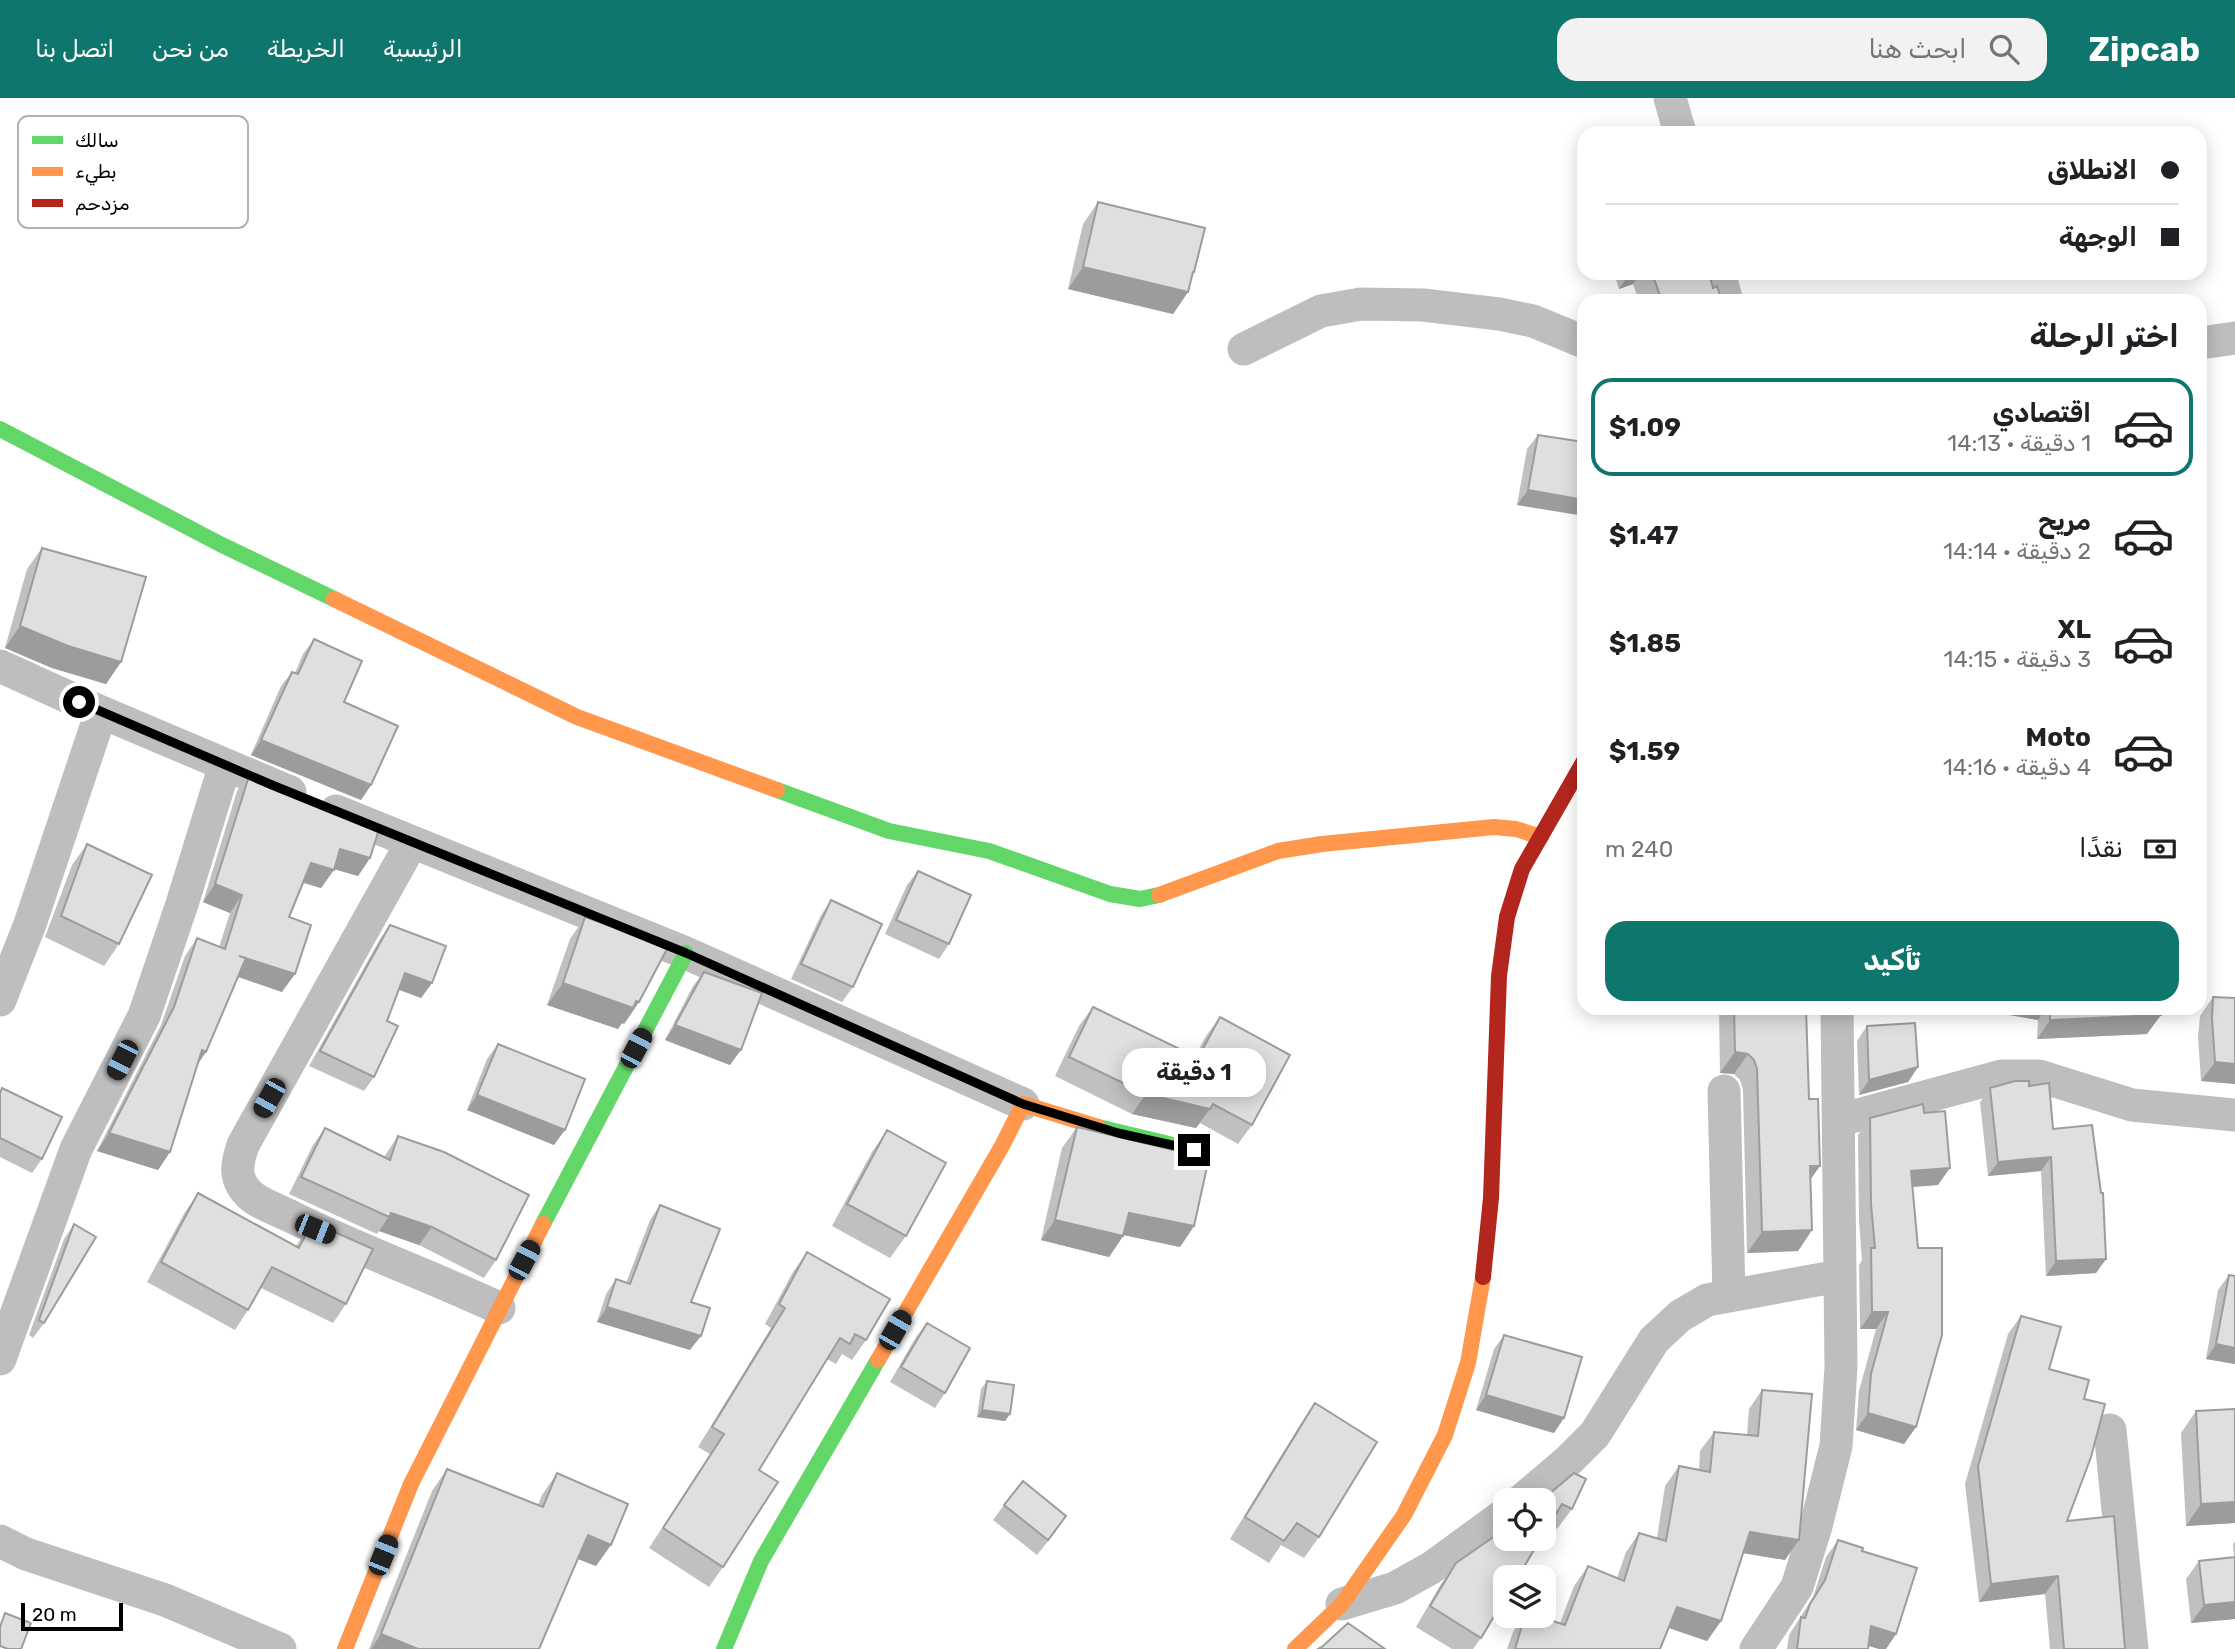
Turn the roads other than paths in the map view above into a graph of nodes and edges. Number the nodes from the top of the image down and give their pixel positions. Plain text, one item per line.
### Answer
1 (1670, 98) edge
2 (1678, 126) edge
3 (2235, 338) edge
4 (1577, 339) edge
5 (2207, 343) edge
6 (1244, 349) dead end
7 (0, 429) edge
8 (0, 666) edge
9 (100, 712) junction
10 (225, 765) junction
11 (1577, 773) edge
12 (1541, 836) junction
13 (412, 842) junction
14 (686, 953) junction
15 (0, 1000) edge
16 (1838, 1015) edge
17 (1724, 1091) dead end
18 (1023, 1104) junction
19 (2235, 1115) edge
20 (1840, 1120) junction
21 (1194, 1150) dead end
22 (1839, 1276) junction
23 (1729, 1295) junction
24 (499, 1308) junction
25 (0, 1359) edge
26 (2110, 1430) dead end
27 (1536, 1488) edge
28 (1493, 1523) edge
29 (0, 1541) edge
30 (1342, 1604) junction
31 (280, 1649) edge
32 (345, 1649) edge
33 (724, 1649) edge
34 (1295, 1649) edge
35 (1756, 1649) edge
36 (2132, 1649) edge

1 - 2 street
3 - 5 street
4 - 6 street
7 - 12 street
8 - 9 street
9 - 10 street
9 - 15 street
10 - 13 street
10 - 25 street
11 - 12 street
12 - 30 street
13 - 14 street
13 - 24 street
14 - 18 street
14 - 24 street
16 - 20 street
17 - 23 street
18 - 21 street
18 - 33 street
19 - 20 street
20 - 22 street
22 - 23 street
22 - 35 street
23 - 27 street
24 - 32 street
26 - 36 street
28 - 30 street
29 - 31 street
30 - 34 street

